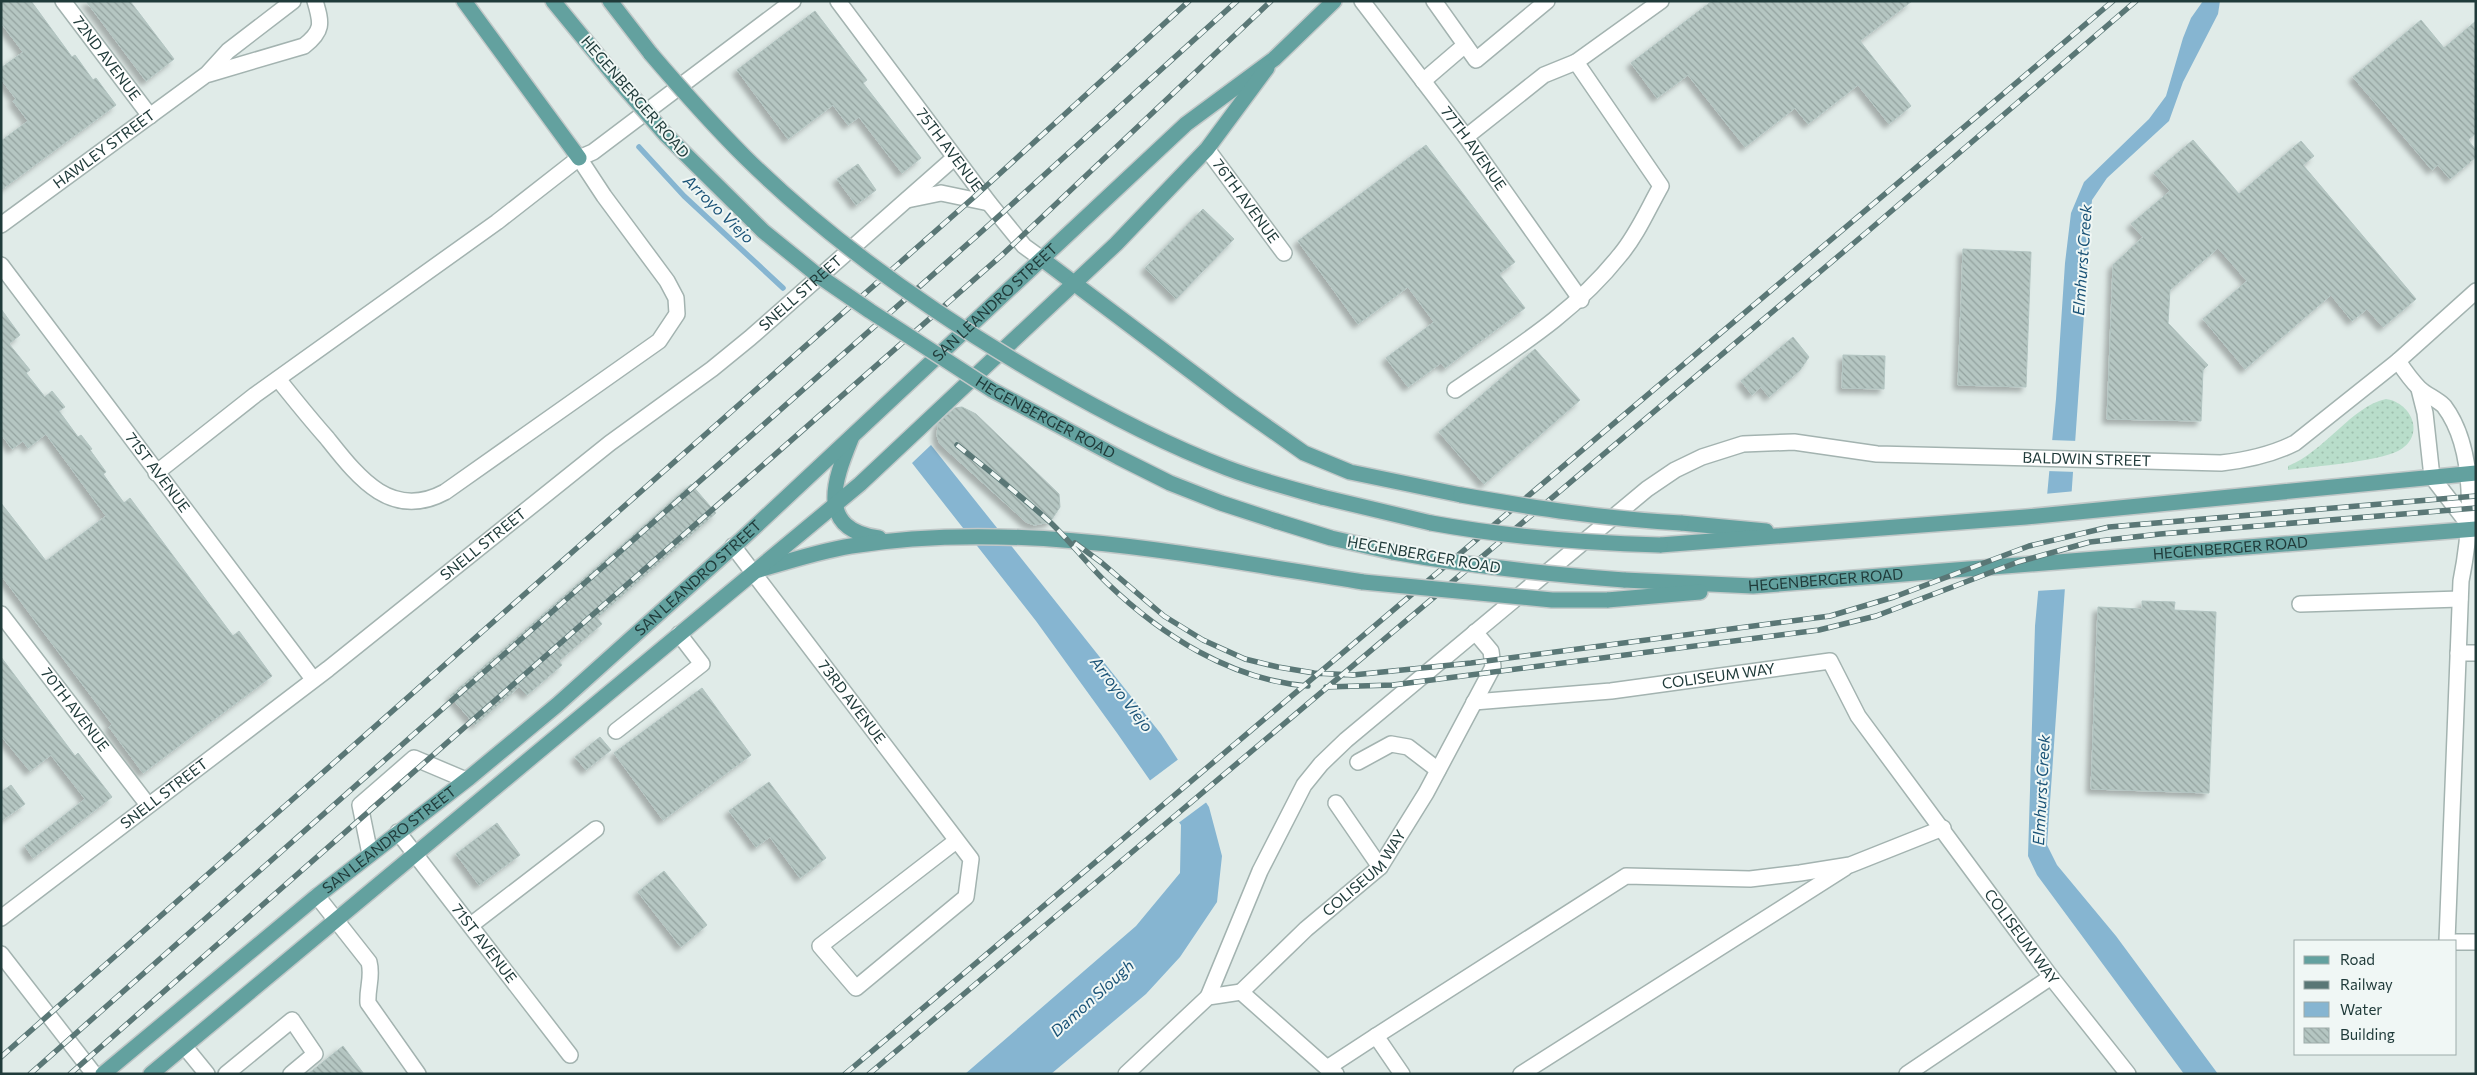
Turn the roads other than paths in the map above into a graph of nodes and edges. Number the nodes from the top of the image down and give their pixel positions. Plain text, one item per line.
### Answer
1 (63, 1) edge
2 (293, 1) edge
3 (315, 1) edge
4 (464, 1) edge
5 (553, 1) edge
6 (610, 1) edge
7 (793, 1) edge
8 (838, 1) edge
9 (1334, 1) edge
10 (1362, 1) edge
11 (1434, 1) edge
12 (1547, 1) edge
13 (1661, 1) edge
14 (1465, 45) junction
15 (1274, 59) junction
16 (1576, 62) junction
17 (207, 74) junction
18 (1423, 80) junction
19 (150, 116) junction
20 (1466, 137) junction
21 (1207, 149) junction
22 (580, 158) junction
23 (954, 158) junction
24 (907, 200) junction
25 (989, 203) junction
26 (1, 225) edge
27 (1284, 253) dead end
28 (1042, 259) junction
29 (1, 266) edge
30 (1076, 283) junction
31 (2476, 291) edge
32 (1581, 300) junction
33 (2398, 361) junction
34 (278, 379) junction
35 (2419, 389) junction
36 (1455, 390) dead end
37 (853, 434) junction
38 (156, 473) junction
39 (2475, 473) edge
40 (2432, 477) junction
41 (834, 505) junction
42 (2474, 529) edge
43 (1800, 534) junction
44 (903, 540) junction
45 (733, 546) junction
46 (753, 571) junction
47 (2468, 581) edge
48 (1753, 586) junction
49 (2460, 600) junction
50 (2300, 604) dead end
51 (1, 614) edge
52 (1475, 632) junction
53 (679, 634) junction
54 (2458, 653) junction
55 (2476, 653) edge
56 (313, 679) junction
57 (1474, 702) junction
58 (616, 731) dead end
59 (1358, 762) dead end
60 (1438, 770) junction
61 (466, 780) junction
62 (1336, 803) dead end
63 (148, 806) junction
64 (1943, 828) junction
65 (596, 829) dead end
66 (398, 832) junction
67 (956, 840) junction
68 (370, 854) junction
69 (416, 854) junction
70 (1850, 865) junction
71 (1380, 867) junction
72 (317, 896) junction
73 (1, 918) edge
74 (337, 919) junction
75 (471, 925) junction
76 (2447, 940) edge
77 (2457, 942) edge
78 (2476, 942) edge
79 (1, 954) edge
80 (2051, 976) junction
81 (1242, 992) junction
82 (1208, 997) junction
83 (1376, 1036) junction
84 (185, 1046) junction
85 (570, 1055) dead end
86 (1332, 1071) edge
87 (94, 1074) edge
88 (103, 1074) edge
89 (151, 1074) edge
90 (207, 1074) edge
91 (226, 1074) edge
92 (291, 1074) edge
93 (418, 1074) edge
94 (1126, 1074) edge
95 (1402, 1074) edge
96 (1521, 1074) edge
97 (1907, 1074) edge
98 (2128, 1074) edge

1 - 19 street, 72ND AVENUE
2 - 17 street, HAWLEY STREET
3 - 17 street, HAWLEY STREET
4 - 22 main road
5 - 48 main road, HEGENBERGER ROAD, bridge
6 - 43 main road, bridge
7 - 22 street
8 - 23 street, 75TH AVENUE
9 - 15 main road, SAN LEANDRO STREET
10 - 18 street, 77TH AVENUE
11 - 14 street
12 - 14 street
13 - 16 street
14 - 18 street
15 - 21 main road, SAN LEANDRO STREET
15 - 28 main road, SAN LEANDRO STREET
16 - 20 street
16 - 32 street
17 - 19 street, HAWLEY STREET
18 - 20 street, 77TH AVENUE
19 - 26 street, HAWLEY STREET
20 - 32 street, 77TH AVENUE
21 - 27 street, 76TH AVENUE
21 - 30 main road, SAN LEANDRO STREET
22 - 34 street
22 - 34 street
23 - 24 street, SNELL STREET
23 - 25 street, 75TH AVENUE
24 - 25 street
24 - 56 street, SNELL STREET
25 - 28 street, 75TH AVENUE
28 - 30 main road, 75TH AVENUE
28 - 37 main road, SAN LEANDRO STREET
29 - 38 street, 71ST AVENUE
30 - 41 main road, SAN LEANDRO STREET
30 - 43 main road, 75TH AVENUE, bridge
31 - 33 street, BALDWIN STREET
32 - 36 street
33 - 35 street
33 - 52 street, BALDWIN STREET
34 - 38 street
35 - 39 street
35 - 40 street
37 - 41 main road
37 - 45 main road, SAN LEANDRO STREET
38 - 56 street, 71ST AVENUE
39 - 40 main road
39 - 42 street
40 - 42 street
40 - 43 main road
41 - 44 main road
41 - 46 main road, SAN LEANDRO STREET
42 - 47 street
42 - 48 main road, HEGENBERGER ROAD
44 - 46 main road
44 - 48 main road, bridge
45 - 46 street, 73RD AVENUE
45 - 61 main road, SAN LEANDRO STREET
46 - 53 main road, SAN LEANDRO STREET
46 - 67 street, 73RD AVENUE
47 - 49 street
49 - 50 street
49 - 54 street
51 - 63 street, 70TH AVENUE
52 - 57 street
52 - 82 street, BALDWIN STREET
53 - 58 street
53 - 69 main road, SAN LEANDRO STREET
54 - 55 street
54 - 76 street
56 - 63 street, SNELL STREET
57 - 60 street, COLISEUM WAY
57 - 64 street, COLISEUM WAY
59 - 60 street
60 - 71 street, COLISEUM WAY
61 - 66 main road, SAN LEANDRO STREET
61 - 68 street
62 - 71 street
63 - 73 street, SNELL STREET
64 - 70 street
64 - 80 street, COLISEUM WAY
65 - 75 street
66 - 68 main road, SAN LEANDRO STREET
66 - 69 street, 71ST AVENUE
67 - 67 street, 73RD AVENUE
68 - 72 main road, SAN LEANDRO STREET
69 - 74 main road, SAN LEANDRO STREET
69 - 75 street, 71ST AVENUE
70 - 83 street
70 - 96 street
71 - 81 street, COLISEUM WAY
72 - 74 street
72 - 88 main road, SAN LEANDRO STREET
74 - 84 main road, SAN LEANDRO STREET
74 - 93 street
75 - 85 street, 71ST AVENUE
77 - 78 street
79 - 87 street
80 - 97 street
80 - 98 street, COLISEUM WAY
81 - 82 street
81 - 86 street
82 - 94 street
83 - 86 street
83 - 95 street
84 - 89 main road, SAN LEANDRO STREET
84 - 90 street
91 - 92 street

